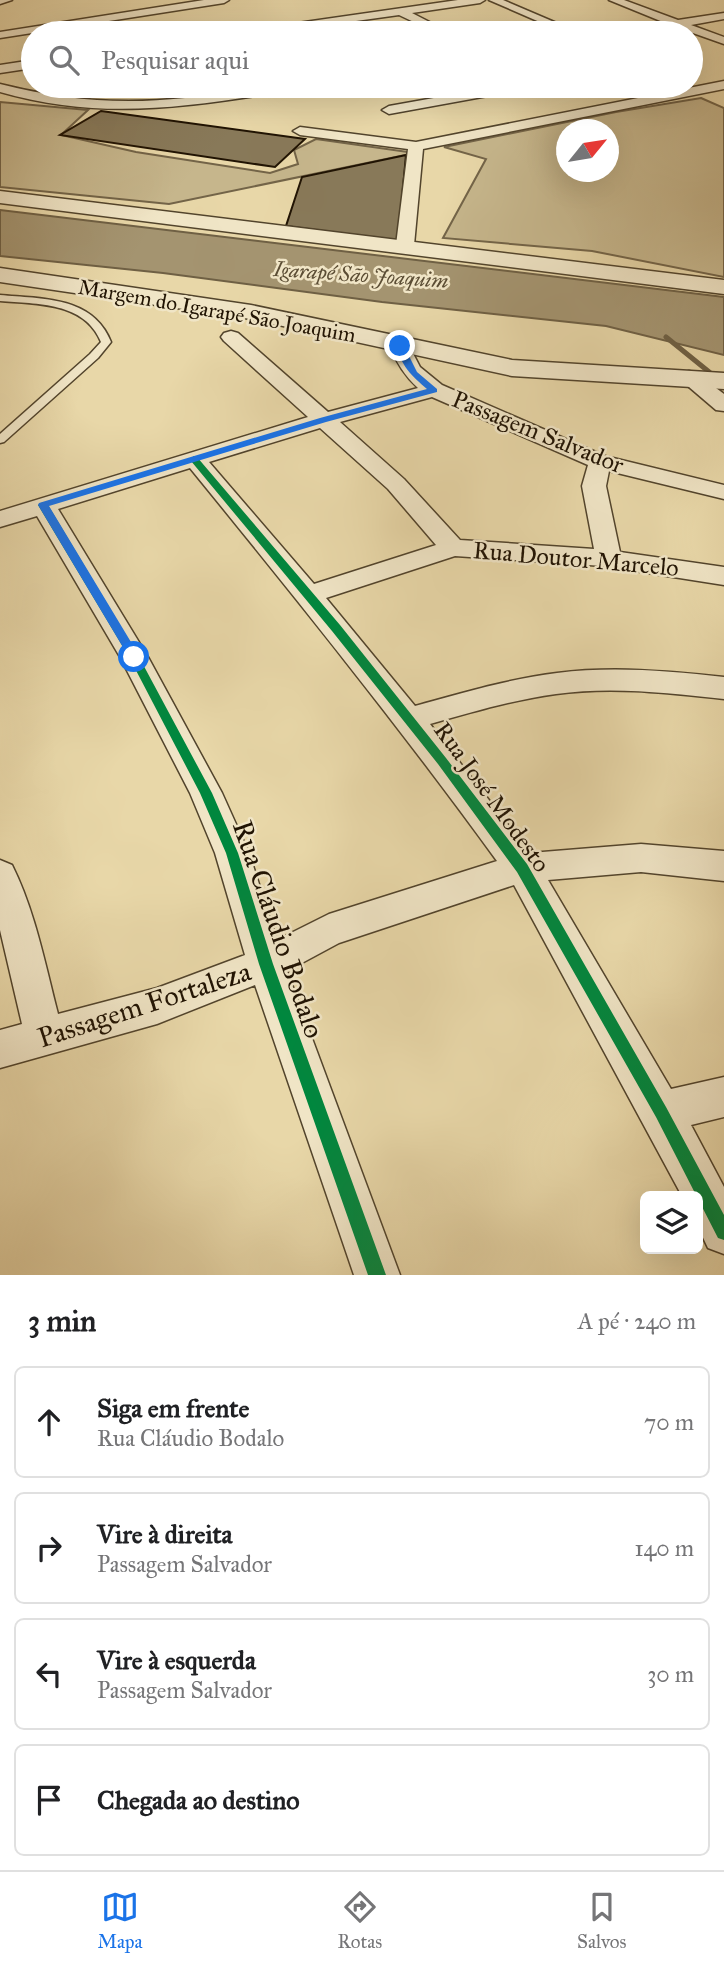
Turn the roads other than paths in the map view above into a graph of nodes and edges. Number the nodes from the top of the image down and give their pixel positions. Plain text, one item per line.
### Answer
1 (6, 0) edge
2 (224, 0) edge
3 (377, 0) edge
4 (480, 0) edge
5 (495, 0) edge
6 (614, 0) edge
7 (0, 1) edge
8 (403, 12) junction
9 (724, 16) edge
10 (90, 21) edge
11 (337, 21) edge
12 (421, 21) edge
13 (545, 21) edge
14 (671, 21) edge
15 (690, 21) edge
16 (21, 32) edge
17 (703, 33) edge
18 (0, 35) edge
19 (724, 41) edge
20 (8, 55) dead end
21 (21, 60) edge
22 (21, 64) edge
23 (0, 69) edge
24 (724, 85) edge
25 (703, 86) edge
26 (0, 88) edge
27 (707, 88) junction
28 (703, 89) edge
29 (21, 94) edge
30 (32, 98) edge
31 (211, 98) edge
32 (455, 98) edge
33 (657, 98) edge
34 (389, 110) dead end
35 (300, 131) dead end
36 (416, 146) junction
37 (0, 197) edge
38 (405, 245) junction
39 (0, 275) edge
40 (724, 287) edge
41 (0, 298) edge
42 (231, 337) dead end
43 (400, 346) junction
44 (689, 377) junction
45 (724, 381) edge
46 (434, 390) junction
47 (724, 405) edge
48 (323, 420) junction
49 (0, 440) edge
50 (194, 459) junction
51 (600, 462) junction
52 (724, 492) edge
53 (43, 505) junction
54 (0, 519) edge
55 (453, 548) junction
56 (609, 559) junction
57 (724, 576) edge
58 (308, 595) junction
59 (724, 688) edge
60 (408, 719) junction
61 (724, 866) edge
62 (522, 868) junction
63 (0, 875) edge
64 (266, 964) junction
65 (45, 1038) junction
66 (0, 1049) edge
67 (724, 1097) edge
68 (661, 1112) junction
69 (724, 1231) edge
70 (377, 1275) edge

1 - 7 street
2 - 10 street
3 - 8 street
4 - 8 street
5 - 13 street
6 - 14 street
8 - 11 street
8 - 12 street
9 - 15 street
16 - 18 street
17 - 19 street
20 - 21 street
22 - 23 street
24 - 27 street
25 - 27 street
26 - 29 street
27 - 28 street
30 - 31 street
32 - 34 street
33 - 36 street
35 - 36 street
36 - 38 street
37 - 38 street
38 - 40 street
39 - 43 street, Margem do Igarapé São Joaquim
41 - 49 lane
42 - 48 street
43 - 44 street, Margem do Igarapé São Joaquim
43 - 46 street, Passagem Salvador
44 - 45 street, Margem do Igarapé São Joaquim
44 - 47 street
46 - 48 street, Passagem Salvador
46 - 51 street, Passagem Salvador
48 - 50 street, Passagem Salvador
48 - 55 street
50 - 53 street, Passagem Salvador
50 - 58 street, Rua José Modesto
51 - 52 street, Passagem Salvador
51 - 56 street
53 - 54 street, Passagem Salvador
53 - 64 street, Rua Cláudio Bodalo
55 - 56 street, Rua Doutor Marcelo
55 - 58 street, Rua Doutor Marcelo
56 - 57 street, Rua Doutor Marcelo
58 - 60 street, Rua José Modesto
59 - 60 street
60 - 62 street, Rua José Modesto
61 - 62 street, Passagem Fortaleza
62 - 64 street, Passagem Fortaleza
62 - 68 street, Rua José Modesto
63 - 65 street
64 - 65 street, Passagem Fortaleza
64 - 70 street, Rua Cláudio Bodalo
65 - 66 street, Passagem Fortaleza
67 - 68 street
68 - 69 street, Rua José Modesto

